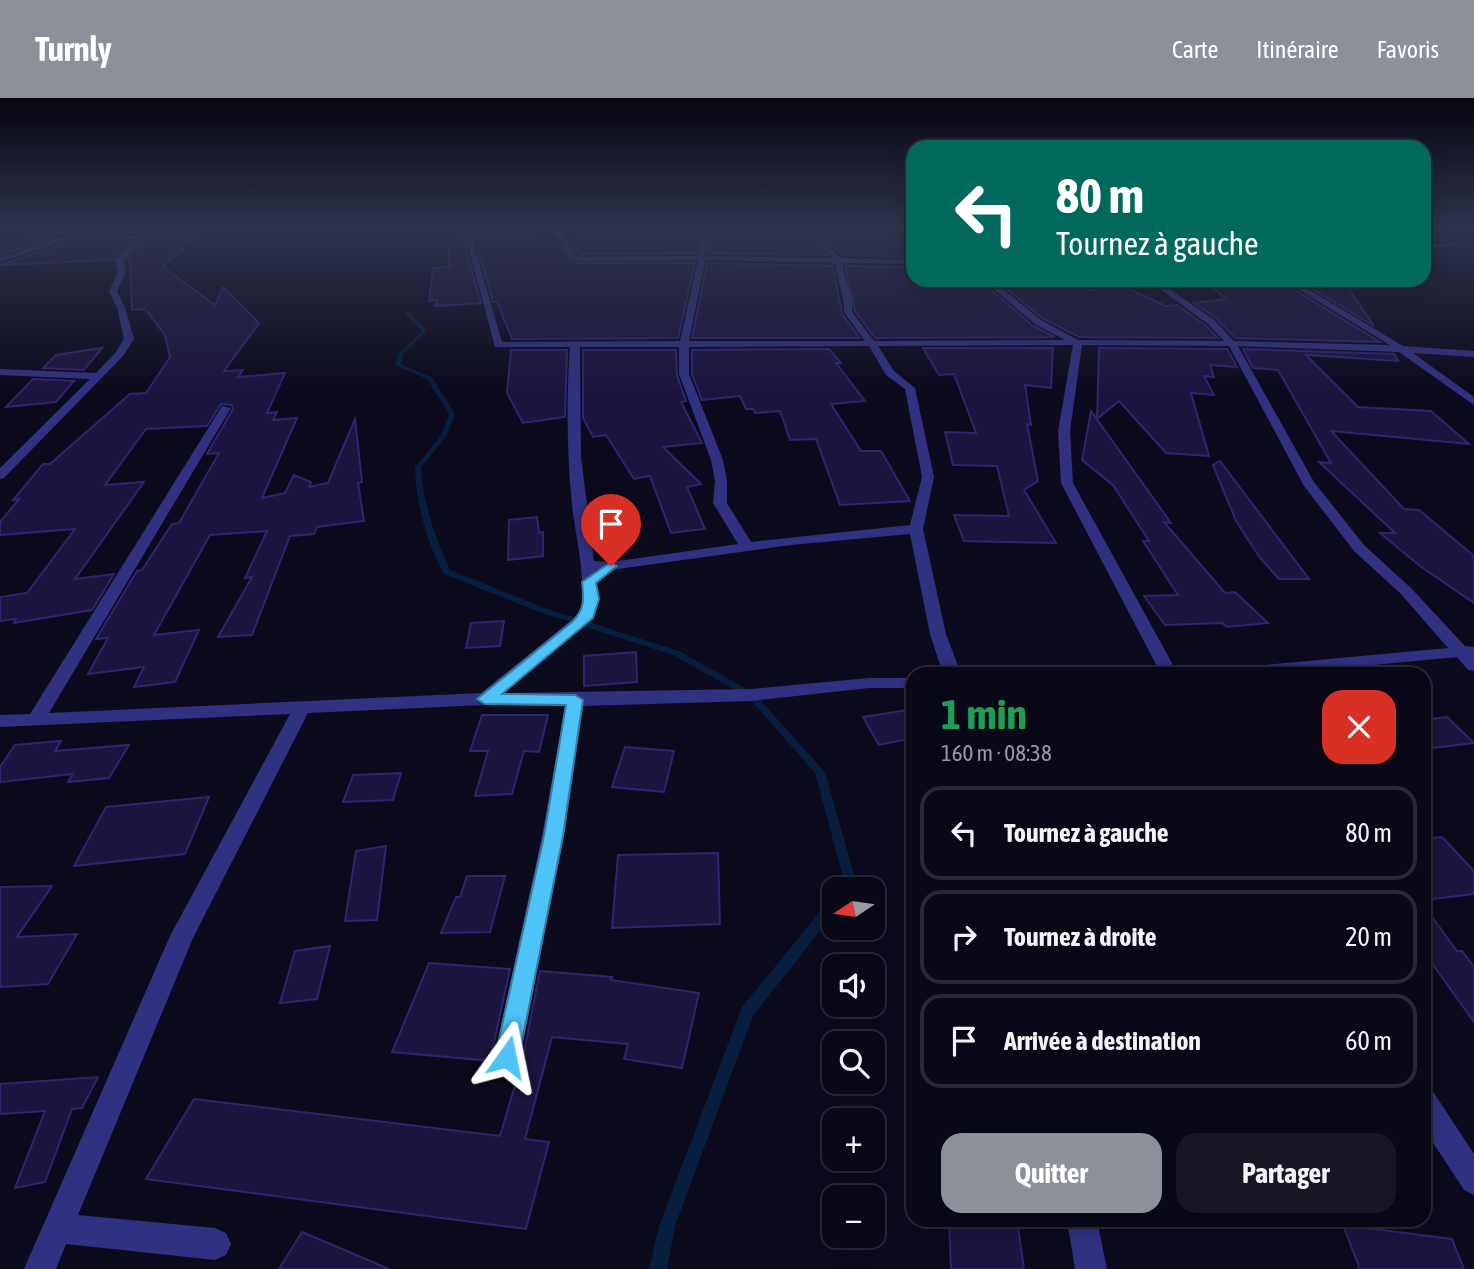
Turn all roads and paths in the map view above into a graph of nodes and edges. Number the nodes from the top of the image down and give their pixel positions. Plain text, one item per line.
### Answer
1 (117, 281) edge
2 (481, 281) edge
3 (697, 281) edge
4 (841, 281) edge
5 (996, 287) edge
6 (1162, 287) edge
7 (1299, 287) edge
8 (1078, 343) junction
9 (684, 345) junction
10 (873, 345) junction
11 (1233, 345) junction
12 (575, 346) junction
13 (1404, 348) junction
14 (1474, 354) edge
15 (0, 372) edge
16 (15, 372) junction
17 (98, 376) junction
18 (0, 378) edge
19 (1474, 402) edge
20 (226, 408) dead end
21 (0, 475) edge
22 (916, 529) junction
23 (747, 548) junction
24 (587, 565) junction
25 (611, 566) junction
26 (589, 582) junction
27 (1467, 651) edge
28 (1474, 666) edge
29 (949, 667) edge
30 (1166, 667) edge
31 (1296, 667) edge
32 (906, 683) edge
33 (485, 699) junction
34 (575, 700) junction
35 (303, 706) junction
36 (36, 719) junction
37 (2, 723) edge
38 (507, 1057) dead end
39 (1431, 1113) edge
40 (1474, 1180) edge
41 (1083, 1227) edge
42 (57, 1228) junction
43 (215, 1244) dead end
44 (40, 1269) edge
45 (1091, 1269) edge

1 - 17 street
2 - 12 street
3 - 9 street
4 - 10 street
5 - 8 street
6 - 11 street
7 - 13 street
8 - 10 street
8 - 11 street
8 - 30 street
9 - 10 street
9 - 12 street
9 - 23 street
10 - 22 street
11 - 13 street
11 - 27 street
12 - 24 street
13 - 14 street
13 - 19 street
15 - 16 street
16 - 17 street
16 - 18 street
17 - 21 street
20 - 36 street
22 - 23 street
22 - 29 street
23 - 25 street
24 - 25 street
24 - 26 street
25 - 26 street
26 - 33 street
27 - 28 street
27 - 31 street
32 - 34 street
33 - 34 street
33 - 35 street
34 - 38 street
35 - 36 street
35 - 42 street
36 - 37 street
39 - 40 street
41 - 45 street
42 - 43 street
42 - 44 street

